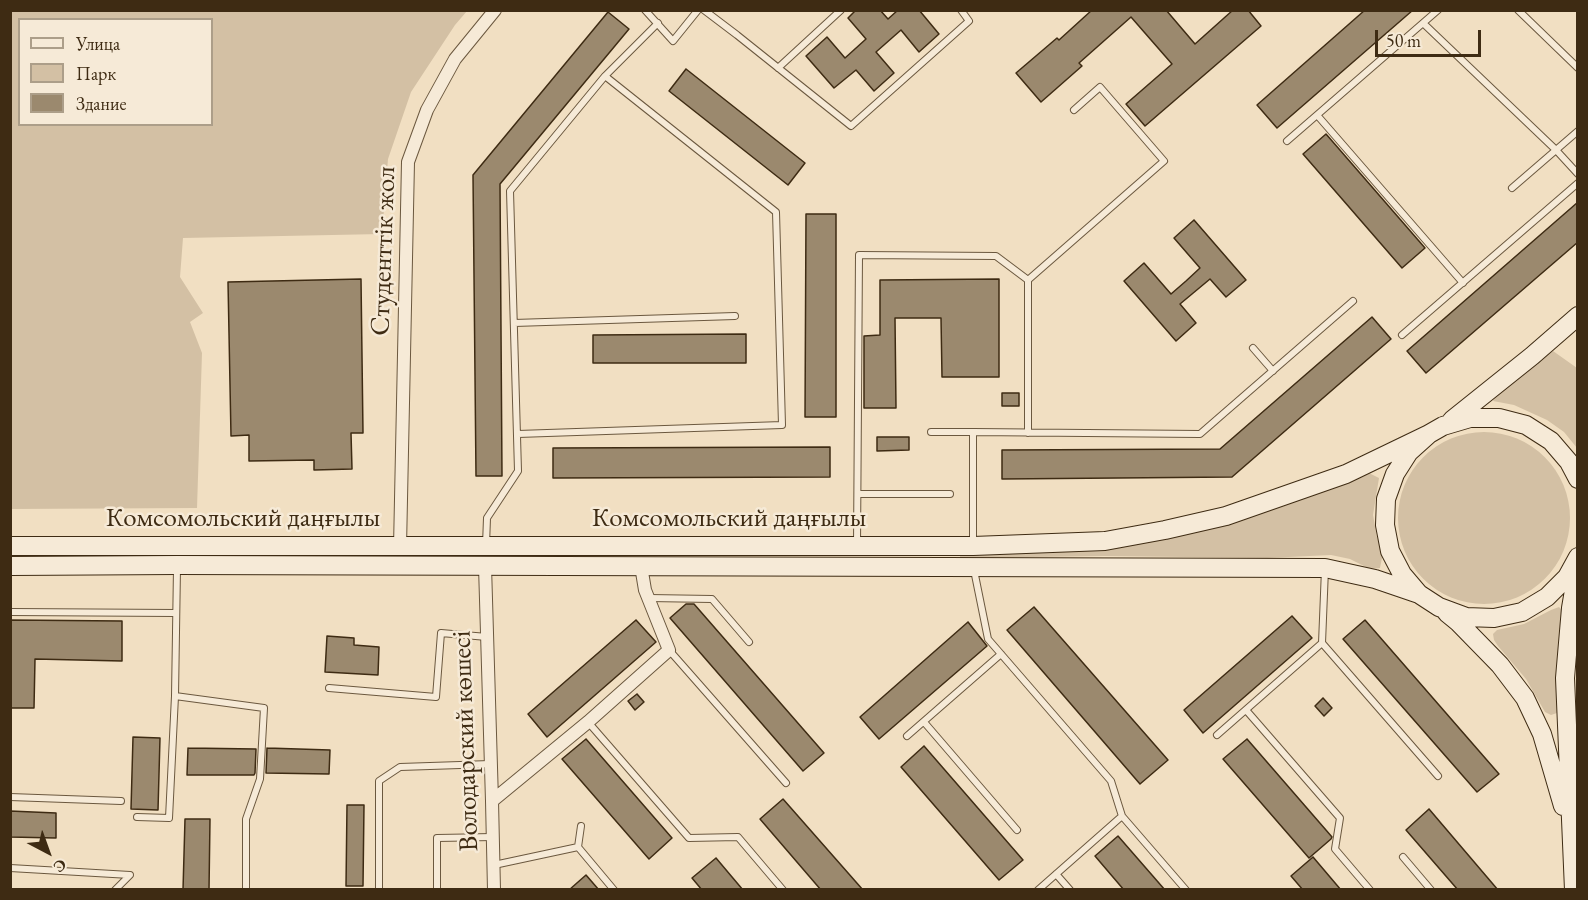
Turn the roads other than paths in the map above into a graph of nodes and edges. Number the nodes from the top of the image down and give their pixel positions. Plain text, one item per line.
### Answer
1 (495, 10) edge
2 (645, 10) edge
3 (698, 10) edge
4 (704, 10) edge
5 (841, 10) edge
6 (961, 10) edge
7 (1438, 10) edge
8 (1518, 10) edge
9 (658, 23) junction
10 (1424, 23) junction
11 (778, 68) junction
12 (1578, 68) edge
13 (605, 76) junction
14 (1074, 110) dead end
15 (1317, 115) junction
16 (1578, 131) edge
17 (1287, 141) dead end
18 (1556, 150) junction
19 (1578, 174) edge
20 (1578, 183) edge
21 (1512, 188) dead end
22 (1028, 280) junction
23 (1463, 283) junction
24 (1353, 301) dead end
25 (735, 316) dead end
26 (1578, 316) edge
27 (514, 323) junction
28 (1402, 335) dead end
29 (1252, 348) dead end
30 (1273, 371) junction
31 (1436, 430) junction
32 (931, 432) dead end
33 (973, 432) junction
34 (1028, 433) junction
35 (518, 434) junction
36 (1578, 479) edge
37 (858, 494) junction
38 (950, 494) dead end
39 (486, 545) junction
40 (10, 546) edge
41 (268, 546) junction
42 (400, 546) junction
43 (857, 546) junction
44 (973, 546) junction
45 (641, 547) junction
46 (1578, 557) edge
47 (177, 565) junction
48 (10, 566) edge
49 (267, 566) junction
50 (485, 566) junction
51 (641, 566) junction
52 (973, 567) junction
53 (1578, 567) edge
54 (1325, 568) junction
55 (1419, 594) junction
56 (649, 598) junction
57 (1439, 607) junction
58 (10, 612) edge
59 (176, 613) junction
60 (487, 637) junction
61 (749, 642) dead end
62 (1323, 643) junction
63 (669, 650) junction
64 (1001, 654) junction
65 (329, 688) dead end
66 (175, 696) junction
67 (1246, 710) junction
68 (588, 722) junction
69 (924, 722) junction
70 (1217, 735) dead end
71 (907, 736) dead end
72 (491, 764) junction
73 (1438, 776) dead end
74 (786, 783) dead end
75 (10, 797) edge
76 (120, 801) dead end
77 (492, 801) junction
78 (1122, 816) junction
79 (137, 817) dead end
80 (581, 826) dead end
81 (1017, 830) dead end
82 (1571, 833) junction
83 (493, 837) junction
84 (578, 847) junction
85 (1403, 857) dead end
86 (494, 865) junction
87 (10, 868) edge
88 (1056, 874) junction
89 (1575, 878) edge
90 (115, 890) edge
91 (246, 890) edge
92 (379, 890) edge
93 (437, 890) edge
94 (494, 890) edge
95 (614, 890) edge
96 (783, 890) edge
97 (1038, 890) edge
98 (1070, 890) edge
99 (1186, 890) edge
100 (1370, 890) edge
101 (1431, 890) edge

1 - 42 street, Студенттік жол
2 - 9 lane
3 - 9 lane
4 - 11 lane
5 - 11 lane
6 - 11 lane
7 - 10 lane
8 - 12 lane
9 - 13 lane
10 - 15 lane
10 - 18 lane
13 - 27 lane
13 - 35 lane
14 - 22 lane
15 - 17 lane
15 - 23 lane
16 - 18 lane
18 - 19 lane
18 - 21 lane
20 - 23 lane
22 - 34 lane
22 - 37 lane
23 - 28 lane
24 - 30 lane
25 - 27 lane
26 - 31 street
27 - 35 lane
29 - 30 lane
30 - 34 lane
31 - 36 street
31 - 44 street, Комсомольский даңғылы
31 - 55 street
32 - 33 lane
33 - 34 lane
33 - 44 lane
35 - 39 lane
37 - 38 lane
37 - 43 lane
39 - 42 street, Комсомольский даңғылы
39 - 45 street, Комсомольский даңғылы
40 - 41 street, Комсомольский даңғылы
41 - 42 street, Комсомольский даңғылы
41 - 49 street
43 - 44 street, Комсомольский даңғылы
43 - 45 street, Комсомольский даңғылы
45 - 51 street
46 - 57 street
47 - 48 street, Комсомольский даңғылы
47 - 49 street, Комсомольский даңғылы
47 - 59 lane
49 - 50 street, Комсомольский даңғылы
50 - 51 street, Комсомольский даңғылы
50 - 60 street, Володарский көшесі
51 - 52 street, Комсомольский даңғылы
51 - 56 street
52 - 54 street, Комсомольский даңғылы
52 - 64 lane
53 - 82 street
54 - 55 street, Комсомольский даңғылы
54 - 62 lane
55 - 57 street
56 - 61 lane
56 - 63 street
57 - 82 street
58 - 59 lane
59 - 66 lane
60 - 65 lane
60 - 72 street, Володарский көшесі
62 - 67 lane
62 - 73 lane
63 - 68 street
63 - 74 lane
64 - 69 lane
64 - 78 lane
66 - 79 lane
66 - 91 lane
67 - 70 lane
67 - 100 lane
68 - 77 street
68 - 96 lane
69 - 71 lane
69 - 81 lane
72 - 77 street, Володарский көшесі
72 - 92 lane
75 - 76 lane
77 - 83 street, Володарский көшесі
78 - 88 lane
78 - 99 lane
80 - 84 lane
82 - 89 street
83 - 86 street, Володарский көшесі
83 - 93 lane
84 - 86 lane
84 - 95 lane
85 - 101 lane
86 - 94 street, Володарский көшесі
87 - 90 lane
88 - 97 lane
88 - 98 lane

